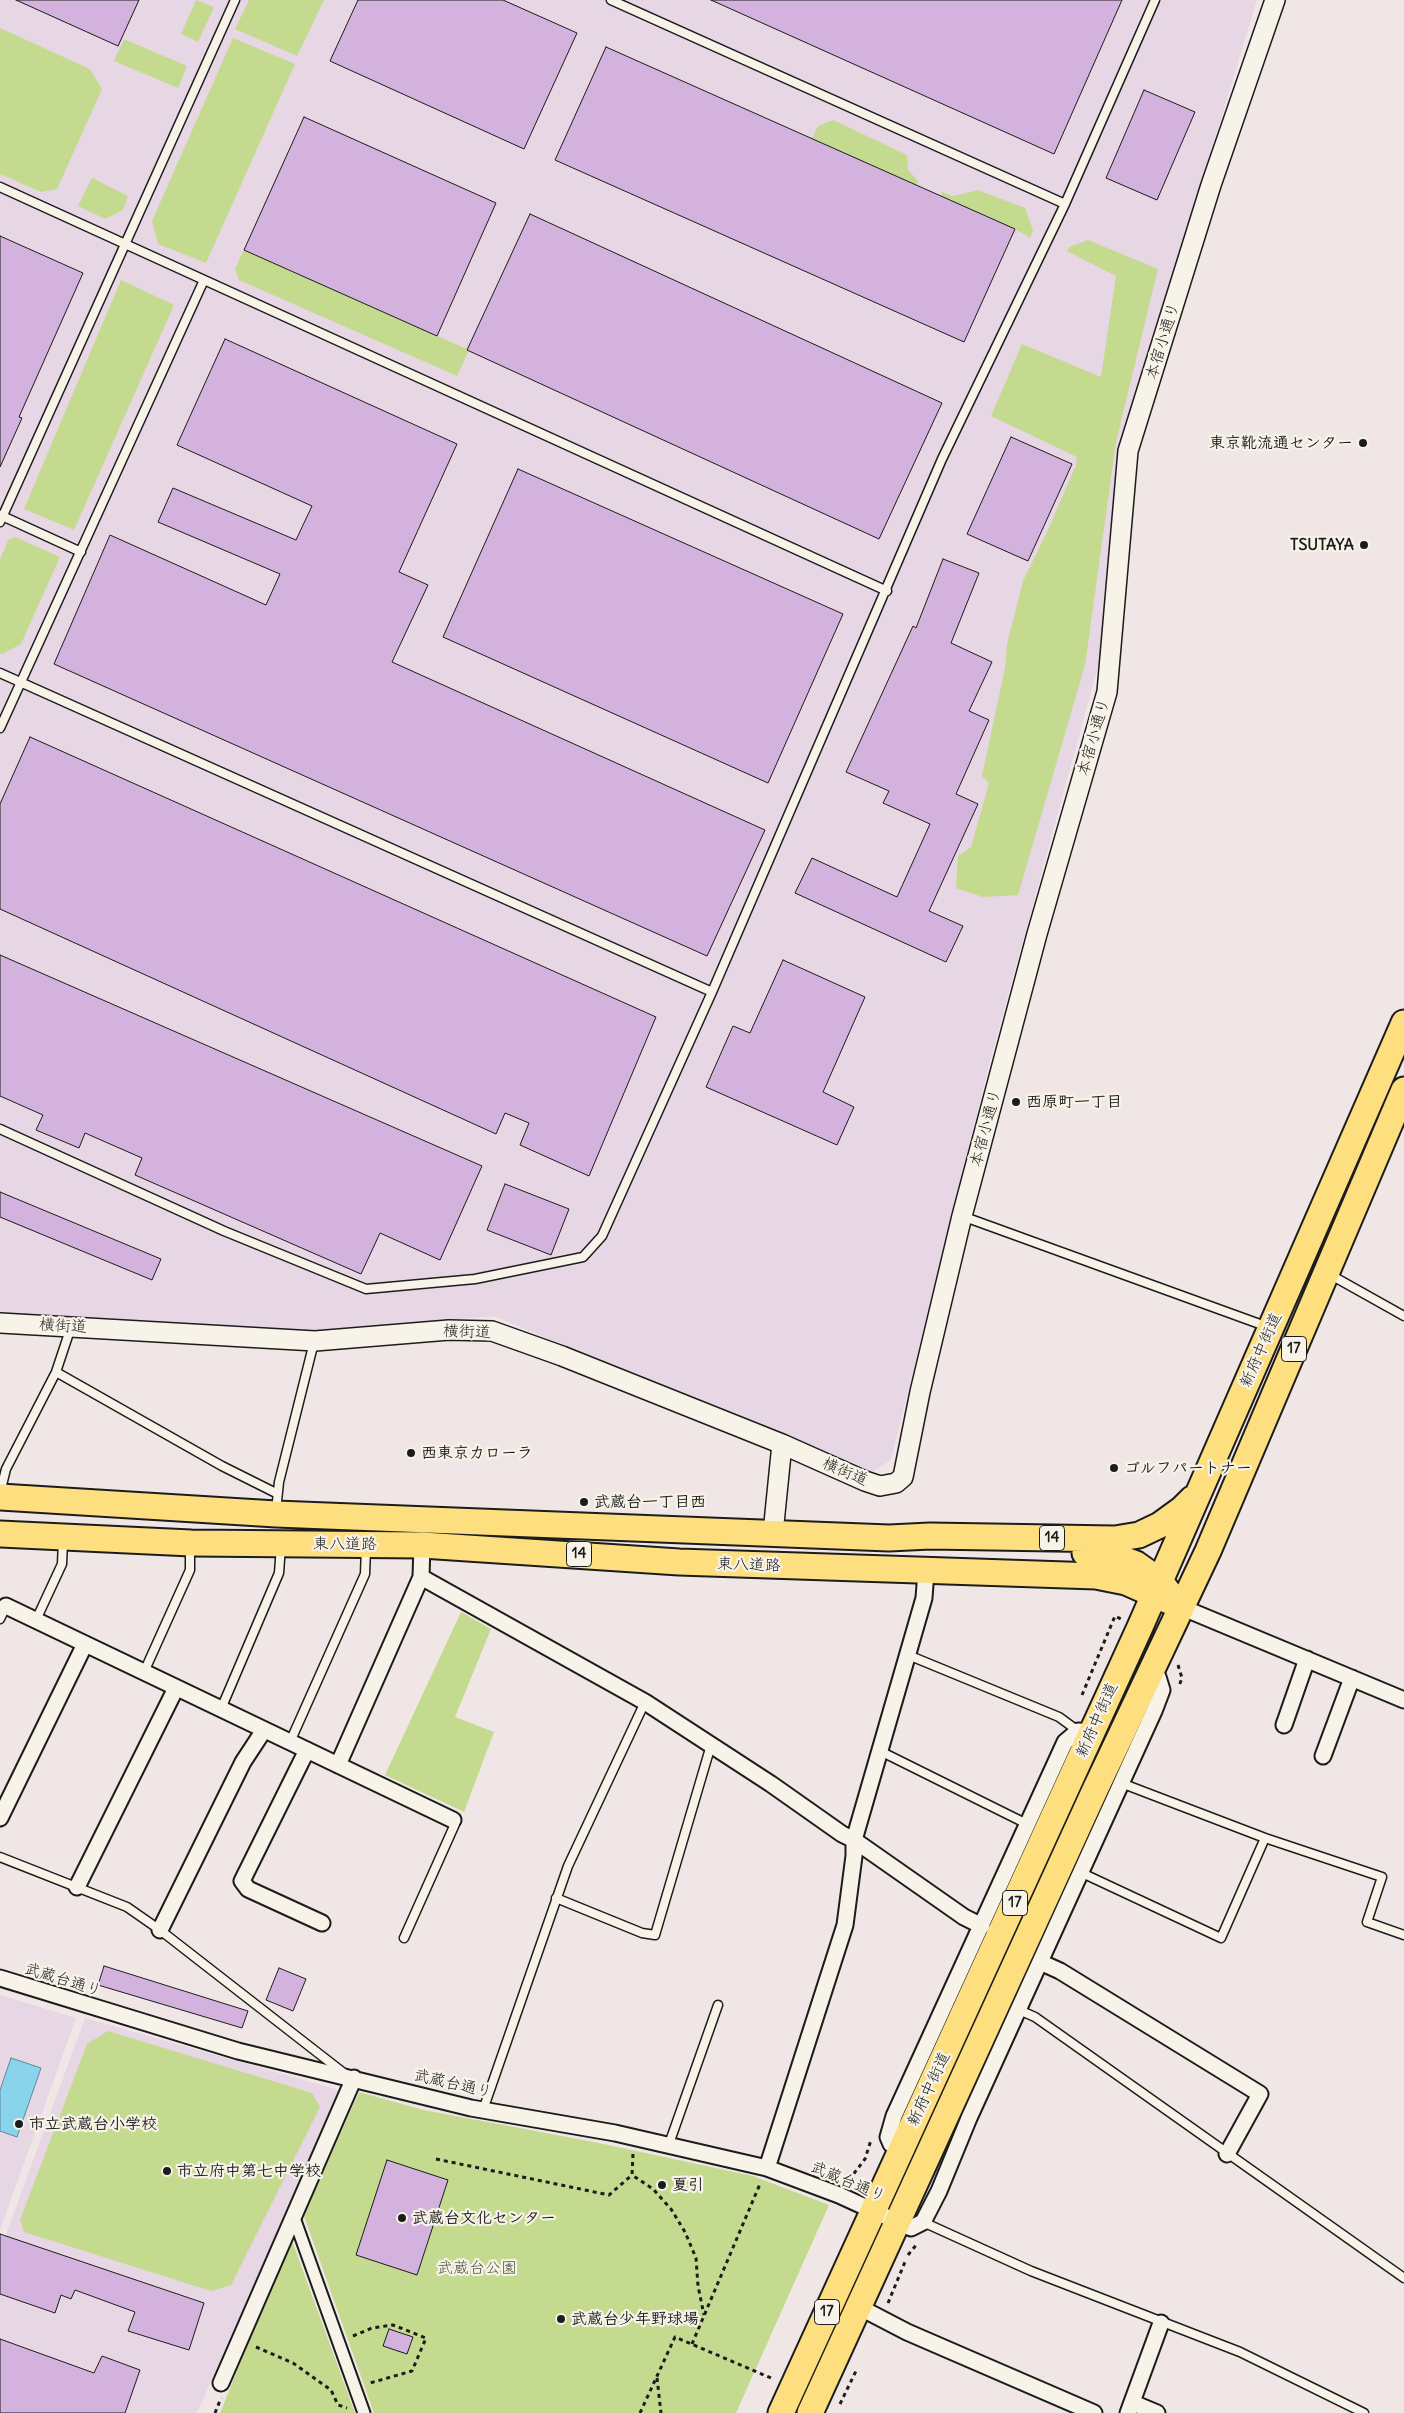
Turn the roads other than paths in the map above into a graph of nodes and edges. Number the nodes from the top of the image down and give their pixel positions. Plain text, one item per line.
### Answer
1 (235, 0) edge
2 (611, 0) edge
3 (1155, 0) edge
4 (1275, 0) edge
5 (0, 187) edge
6 (1065, 204) junction
7 (125, 243) junction
8 (204, 280) junction
9 (1, 517) edge
10 (82, 552) junction
11 (887, 591) junction
12 (0, 673) edge
13 (21, 682) junction
14 (0, 728) edge
15 (712, 992) junction
16 (1404, 1023) edge
17 (1404, 1090) edge
18 (0, 1129) edge
19 (962, 1216) junction
20 (1327, 1273) junction
21 (1404, 1316) edge
22 (0, 1322) edge
23 (72, 1327) junction
24 (1270, 1328) junction
25 (315, 1340) junction
26 (56, 1372) junction
27 (782, 1444) junction
28 (904, 1476) joint
29 (1199, 1492) junction
30 (0, 1493) edge
31 (0, 1497) edge
32 (50, 1500) junction
33 (276, 1503) junction
34 (773, 1533) junction
35 (0, 1534) edge
36 (63, 1538) junction
37 (889, 1538) junction
38 (191, 1540) junction
39 (282, 1544) junction
40 (366, 1544) junction
41 (422, 1545) junction
42 (926, 1571) junction
43 (421, 1577) junction
44 (1157, 1588) junction
45 (1181, 1606) junction
46 (3, 1612) edge
47 (36, 1620) junction
48 (85, 1644) junction
49 (908, 1654) junction
50 (1307, 1659) junction
51 (1150, 1670) junction
52 (144, 1672) junction
53 (1352, 1678) junction
54 (176, 1688) junction
55 (1404, 1700) edge
56 (645, 1702) junction
57 (221, 1710) junction
58 (1284, 1725) dead end
59 (264, 1730) junction
60 (1085, 1731) junction
61 (290, 1742) junction
62 (711, 1745) junction
63 (307, 1750) junction
64 (880, 1751) junction
65 (1323, 1756) dead end
66 (338, 1765) junction
67 (1121, 1784) junction
68 (0, 1818) edge
69 (453, 1820) joint
70 (1027, 1824) junction
71 (1265, 1838) junction
72 (854, 1840) junction
73 (0, 1857) edge
74 (1082, 1873) junction
75 (77, 1887) junction
76 (556, 1898) junction
77 (322, 1923) dead end
78 (982, 1926) junction
79 (160, 1930) junction
80 (1404, 1935) edge
81 (404, 1938) dead end
82 (1040, 1962) junction
83 (0, 1978) edge
84 (718, 2005) dead end
85 (1019, 2010) junction
86 (351, 2077) junction
87 (483, 2110) junction
88 (669, 2144) junction
89 (900, 2152) junction
90 (1227, 2154) junction
91 (767, 2168) junction
92 (874, 2211) junction
93 (293, 2215) junction
94 (897, 2222) junction
95 (922, 2222) junction
96 (1404, 2278) edge
97 (858, 2307) junction
98 (1161, 2322) junction
99 (220, 2383) dead end
100 (1130, 2408) edge
101 (358, 2412) edge
102 (781, 2413) edge
103 (810, 2413) edge
104 (1094, 2413) edge
105 (1157, 2413) edge
106 (1364, 2413) edge

1 - 7 lane
2 - 6 lane
3 - 6 lane
4 - 19 street, 本宿小通り
5 - 7 lane
6 - 11 lane
7 - 8 lane
7 - 9 lane
8 - 10 lane
8 - 11 lane
9 - 10 lane
10 - 13 lane
11 - 15 lane
12 - 13 lane
13 - 14 lane
13 - 15 lane
15 - 18 lane
16 - 24 main road, 新府中街道 / 17
17 - 20 main road, 新府中街道 / 17
19 - 24 lane
19 - 28 street, 本宿小通り
20 - 21 lane
20 - 45 main road, 新府中街道 / 17
22 - 23 street, 横街道
23 - 25 street, 横街道
23 - 26 lane
24 - 29 main road, 新府中街道 / 17
25 - 27 street, 横街道
25 - 33 lane
26 - 30 lane
26 - 33 lane
27 - 28 street, 横街道
27 - 34 street
29 - 37 main road, 東八道路 / 14
29 - 44 main road, 新府中街道 / 17
31 - 32 main road, 東八道路 / 14
32 - 33 main road, 東八道路 / 14
32 - 38 main road
33 - 34 main road, 東八道路 / 14
34 - 37 main road, 東八道路 / 14
35 - 36 main road, 東八道路 / 14
36 - 38 main road, 東八道路 / 14
36 - 47 lane
37 - 44 main road, 東八道路 / 14
38 - 39 main road, 東八道路 / 14
38 - 52 lane
39 - 40 main road, 東八道路 / 14
39 - 57 lane
40 - 41 main road, 東八道路 / 14
40 - 61 lane
41 - 42 main road, 東八道路 / 14
41 - 43 street
42 - 44 main road, 東八道路 / 14
42 - 49 street
43 - 56 street
43 - 66 street
44 - 45 main road, 東八道路 / 14
44 - 60 main road, 新府中街道 / 17
45 - 50 street
45 - 51 main road, 新府中街道 / 17
46 - 47 street
47 - 48 street
48 - 52 street
48 - 68 street
49 - 60 lane
49 - 64 street
50 - 53 street
50 - 58 street
51 - 67 street
51 - 94 main road, 新府中街道 / 17
52 - 54 street
53 - 55 street
53 - 65 street
54 - 57 street
54 - 75 street
56 - 62 street
56 - 76 lane
57 - 59 street
59 - 61 street
59 - 79 street
60 - 70 street
60 - 89 main road, 新府中街道 / 17
61 - 63 street
62 - 72 street
62 - 76 lane
63 - 66 street
63 - 77 street
64 - 70 lane
64 - 72 street
66 - 69 street
67 - 71 lane
67 - 74 street
69 - 81 lane
70 - 78 street
71 - 74 lane
71 - 80 lane
72 - 78 street
72 - 91 street
73 - 75 lane
74 - 82 street
75 - 79 lane
76 - 87 lane
78 - 89 street
79 - 86 lane
82 - 85 street
82 - 90 street
83 - 86 street, 武蔵台通り
84 - 88 lane
85 - 90 lane
85 - 95 street
86 - 87 street, 武蔵台通り
86 - 93 street
87 - 88 street, 武蔵台通り
88 - 91 street, 武蔵台通り
89 - 92 main road, 新府中街道 / 17
90 - 96 lane
91 - 92 street, 武蔵台通り
92 - 94 street, 武蔵台通り
92 - 102 main road, 新府中街道 / 17
93 - 99 street
93 - 101 street
94 - 95 street
94 - 97 main road, 新府中街道 / 17
95 - 98 lane
97 - 103 main road, 新府中街道 / 17
97 - 104 street
98 - 100 street
98 - 106 lane
100 - 105 street

